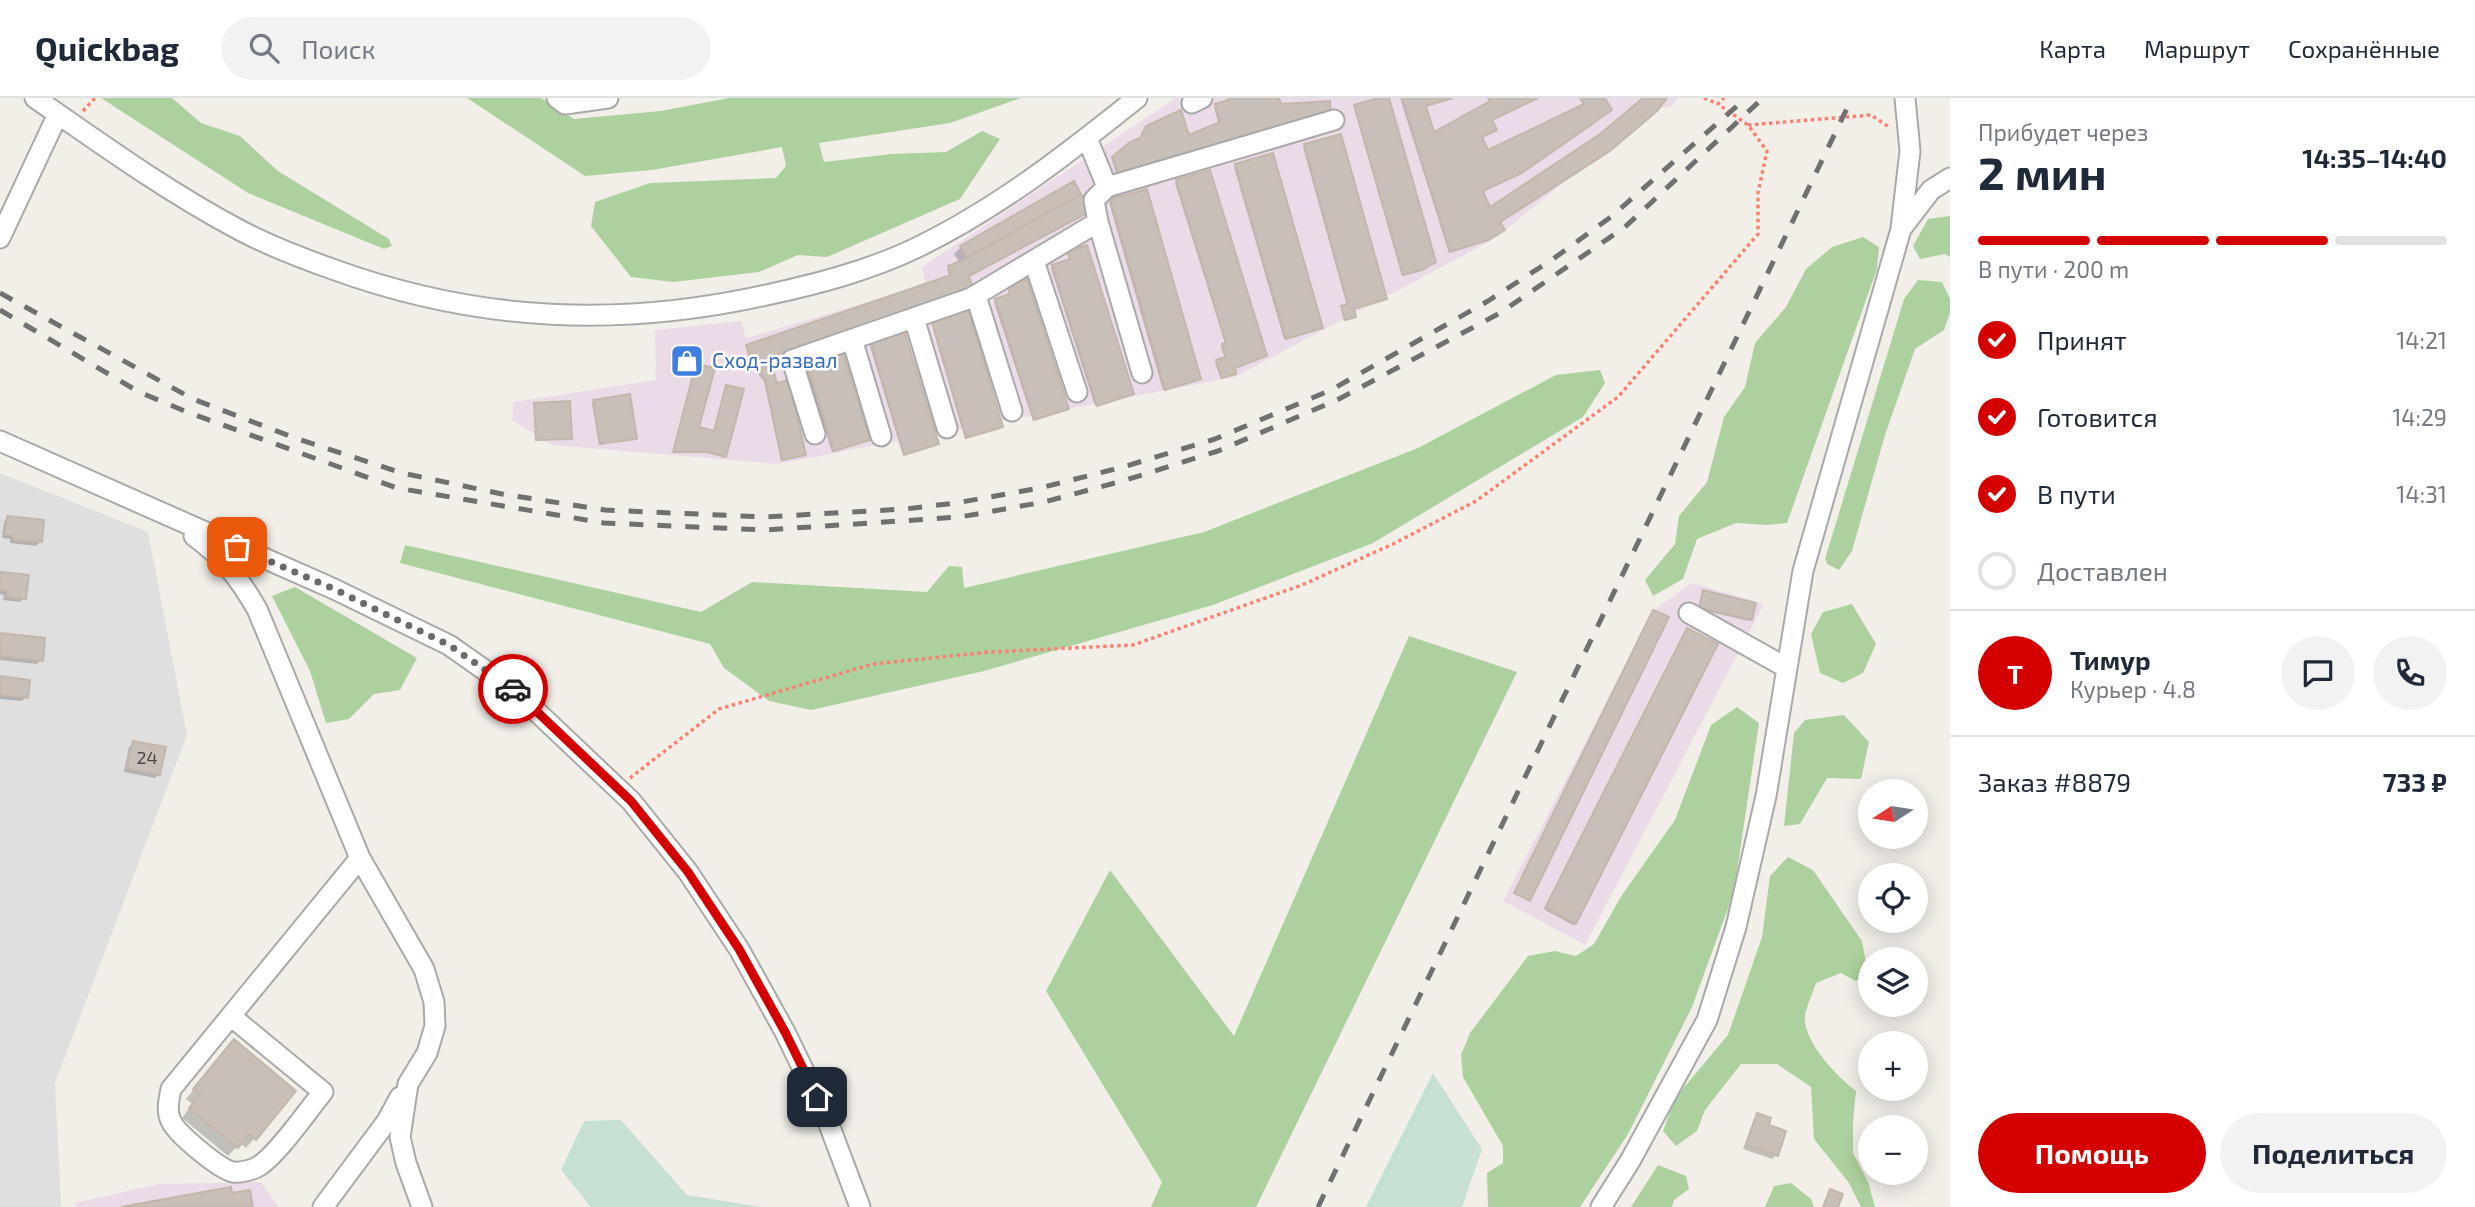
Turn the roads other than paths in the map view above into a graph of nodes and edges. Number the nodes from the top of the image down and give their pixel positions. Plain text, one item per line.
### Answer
1 (35, 98) edge
2 (557, 98) edge
3 (608, 98) edge
4 (1137, 98) edge
5 (1905, 98) edge
6 (58, 114) junction
7 (1334, 120) dead end
8 (1087, 138) junction
9 (1950, 178) edge
10 (1107, 187) junction
11 (1098, 222) junction
12 (1901, 229) junction
13 (0, 238) edge
14 (1034, 261) junction
15 (976, 296) junction
16 (914, 318) junction
17 (852, 339) junction
18 (1142, 373) dead end
19 (1077, 391) dead end
20 (1012, 411) dead end
21 (947, 428) dead end
22 (815, 434) dead end
23 (881, 436) dead end
24 (0, 441) edge
25 (164, 515) junction
26 (1689, 614) dead end
27 (1787, 668) junction
28 (360, 858) junction
29 (232, 1017) junction
30 (408, 1084) junction
31 (323, 1207) edge
32 (422, 1207) edge
33 (860, 1207) edge
34 (1601, 1207) edge

1 - 6 street
2 - 3 street
4 - 8 street
5 - 12 street
6 - 8 street
6 - 13 street
7 - 10 street
8 - 10 street
9 - 12 street
10 - 11 street
11 - 14 street
11 - 18 street
12 - 27 street
14 - 15 street
14 - 19 street
15 - 16 street
15 - 20 street
16 - 17 street
16 - 21 street
17 - 22 street
17 - 23 street
24 - 25 street
25 - 28 street
25 - 33 street
26 - 27 street
27 - 34 street
28 - 29 street
28 - 30 street
29 - 29 street
30 - 31 street
30 - 32 street

